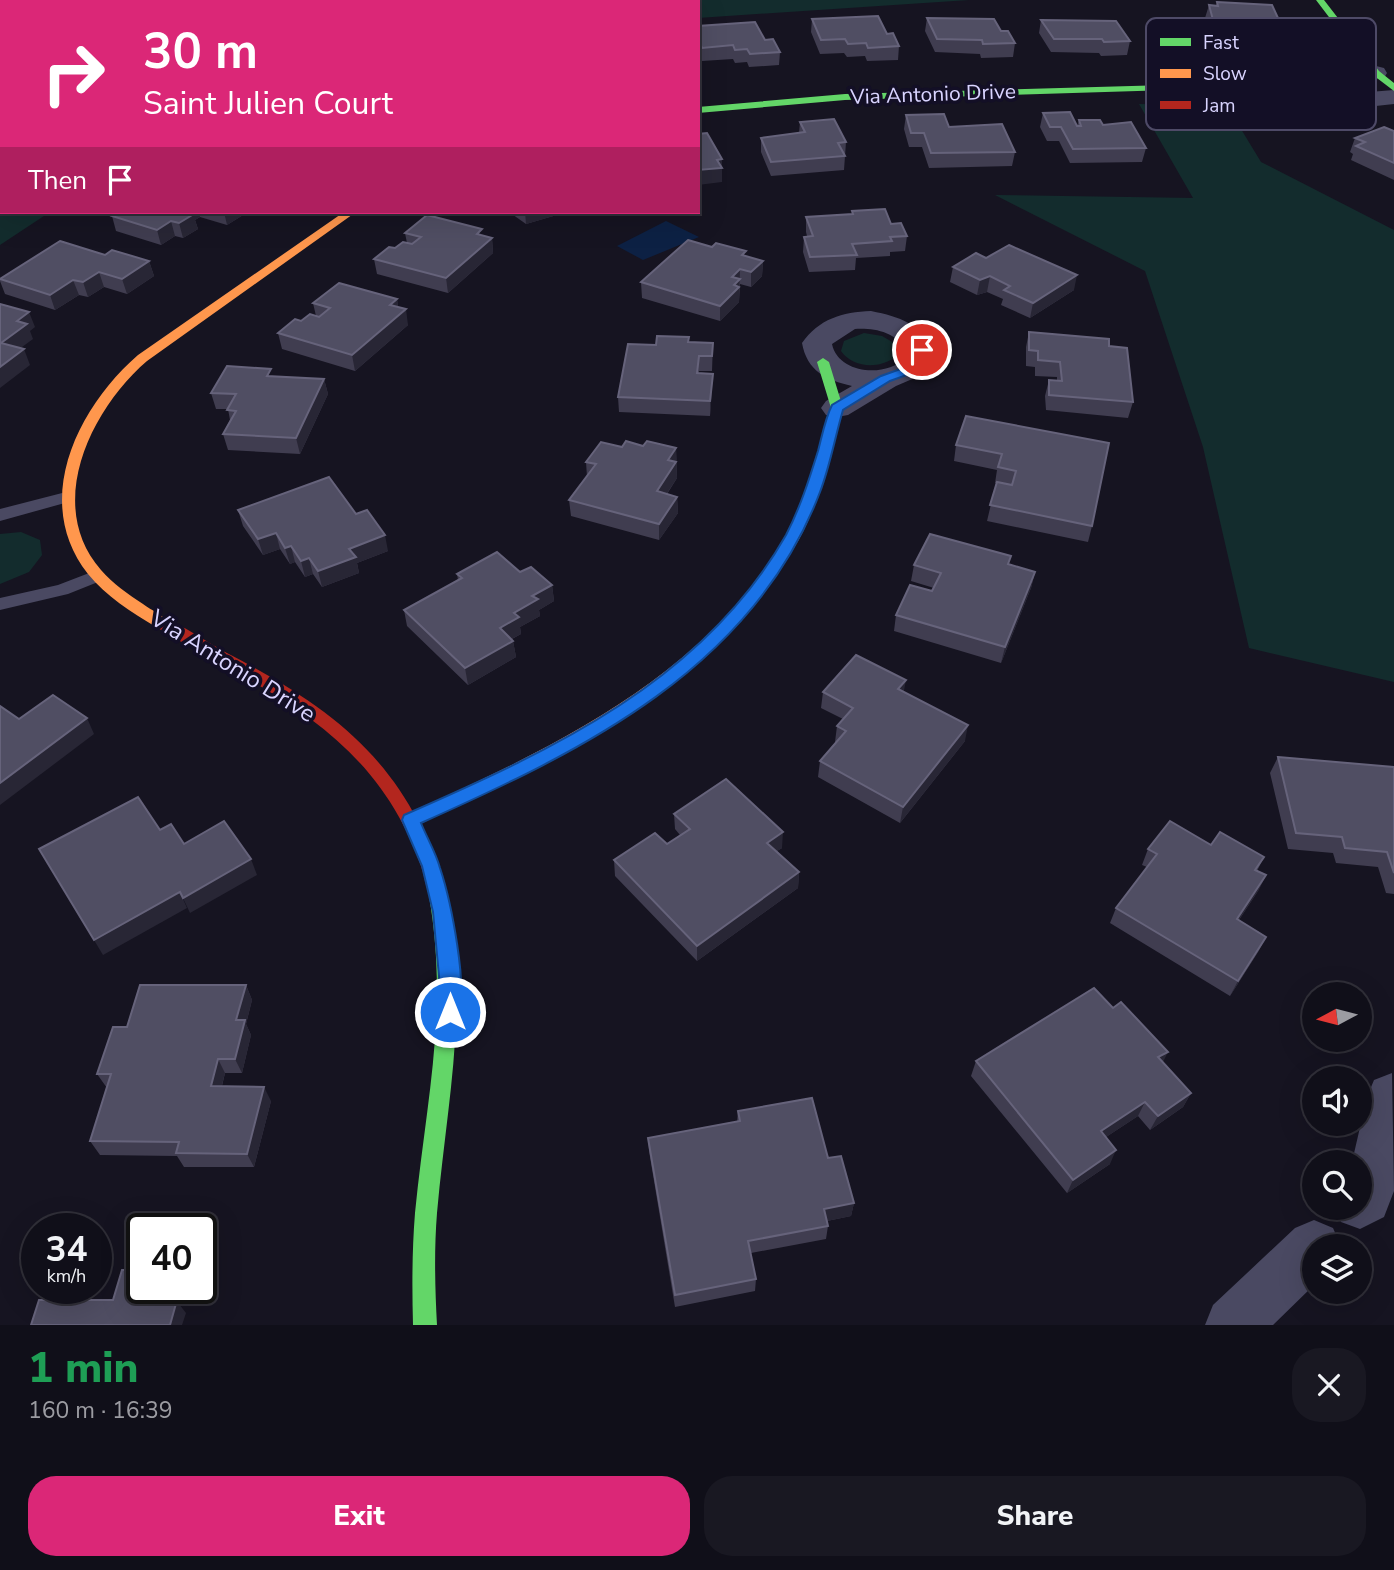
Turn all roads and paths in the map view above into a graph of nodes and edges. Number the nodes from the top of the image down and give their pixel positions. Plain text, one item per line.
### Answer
1 (1320, 0) edge
2 (1334, 18) edge
3 (1376, 73) edge
4 (1394, 88) edge
5 (1146, 89) edge
6 (1394, 97) edge
7 (1376, 99) edge
8 (700, 110) edge
9 (348, 214) edge
10 (823, 362) junction
11 (885, 379) junction
12 (837, 408) junction
13 (66, 497) junction
14 (0, 515) edge
15 (97, 576) junction
16 (0, 604) edge
17 (411, 820) junction
18 (1393, 1089) edge
19 (1372, 1186) edge
20 (1345, 1220) edge
21 (1330, 1234) edge
22 (1302, 1259) edge
23 (425, 1325) edge
24 (1233, 1325) edge

1 - 2 street
3 - 4 street
5 - 8 street, Via Antonio Drive
6 - 7 street, Via Antonio Drive
9 - 13 street, Via Antonio Drive
10 - 11 street
10 - 11 street
10 - 12 street
11 - 12 street
12 - 17 street
13 - 14 lane
13 - 15 street, Via Antonio Drive
15 - 16 lane
15 - 17 street, Via Antonio Drive
17 - 23 street, Via Antonio Drive
18 - 19 street
20 - 21 street
22 - 24 street

